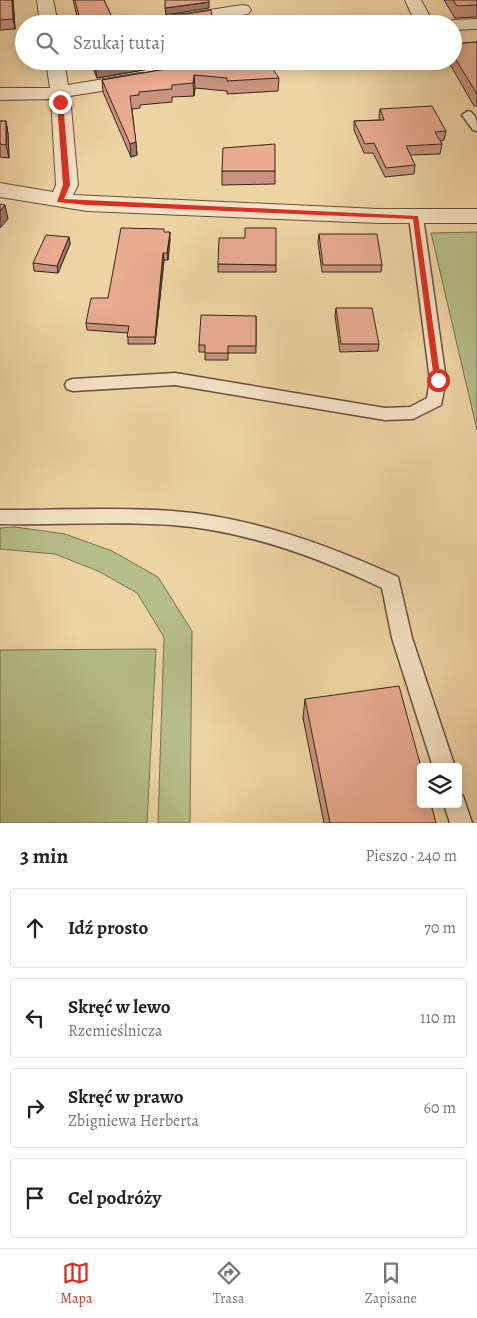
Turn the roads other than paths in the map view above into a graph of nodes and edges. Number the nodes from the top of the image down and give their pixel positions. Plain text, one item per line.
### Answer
1 (45, 0) edge
2 (413, 0) edge
3 (242, 10) dead end
4 (48, 15) edge
5 (210, 15) edge
6 (420, 15) edge
7 (477, 24) edge
8 (462, 25) edge
9 (56, 70) edge
10 (161, 76) edge
11 (60, 92) junction
12 (0, 94) edge
13 (468, 115) dead end
14 (477, 127) edge
15 (0, 190) edge
16 (60, 200) junction
17 (477, 216) edge
18 (416, 217) junction
19 (73, 385) dead end
20 (0, 517) edge
21 (443, 763) edge
22 (456, 808) edge
23 (461, 823) edge

1 - 4 street
2 - 6 street
3 - 5 street
7 - 8 street
9 - 11 street
10 - 11 street
11 - 12 street
11 - 16 street
13 - 14 lane
15 - 16 street
16 - 18 street
17 - 18 street
18 - 19 lane
20 - 21 lane
22 - 23 lane

